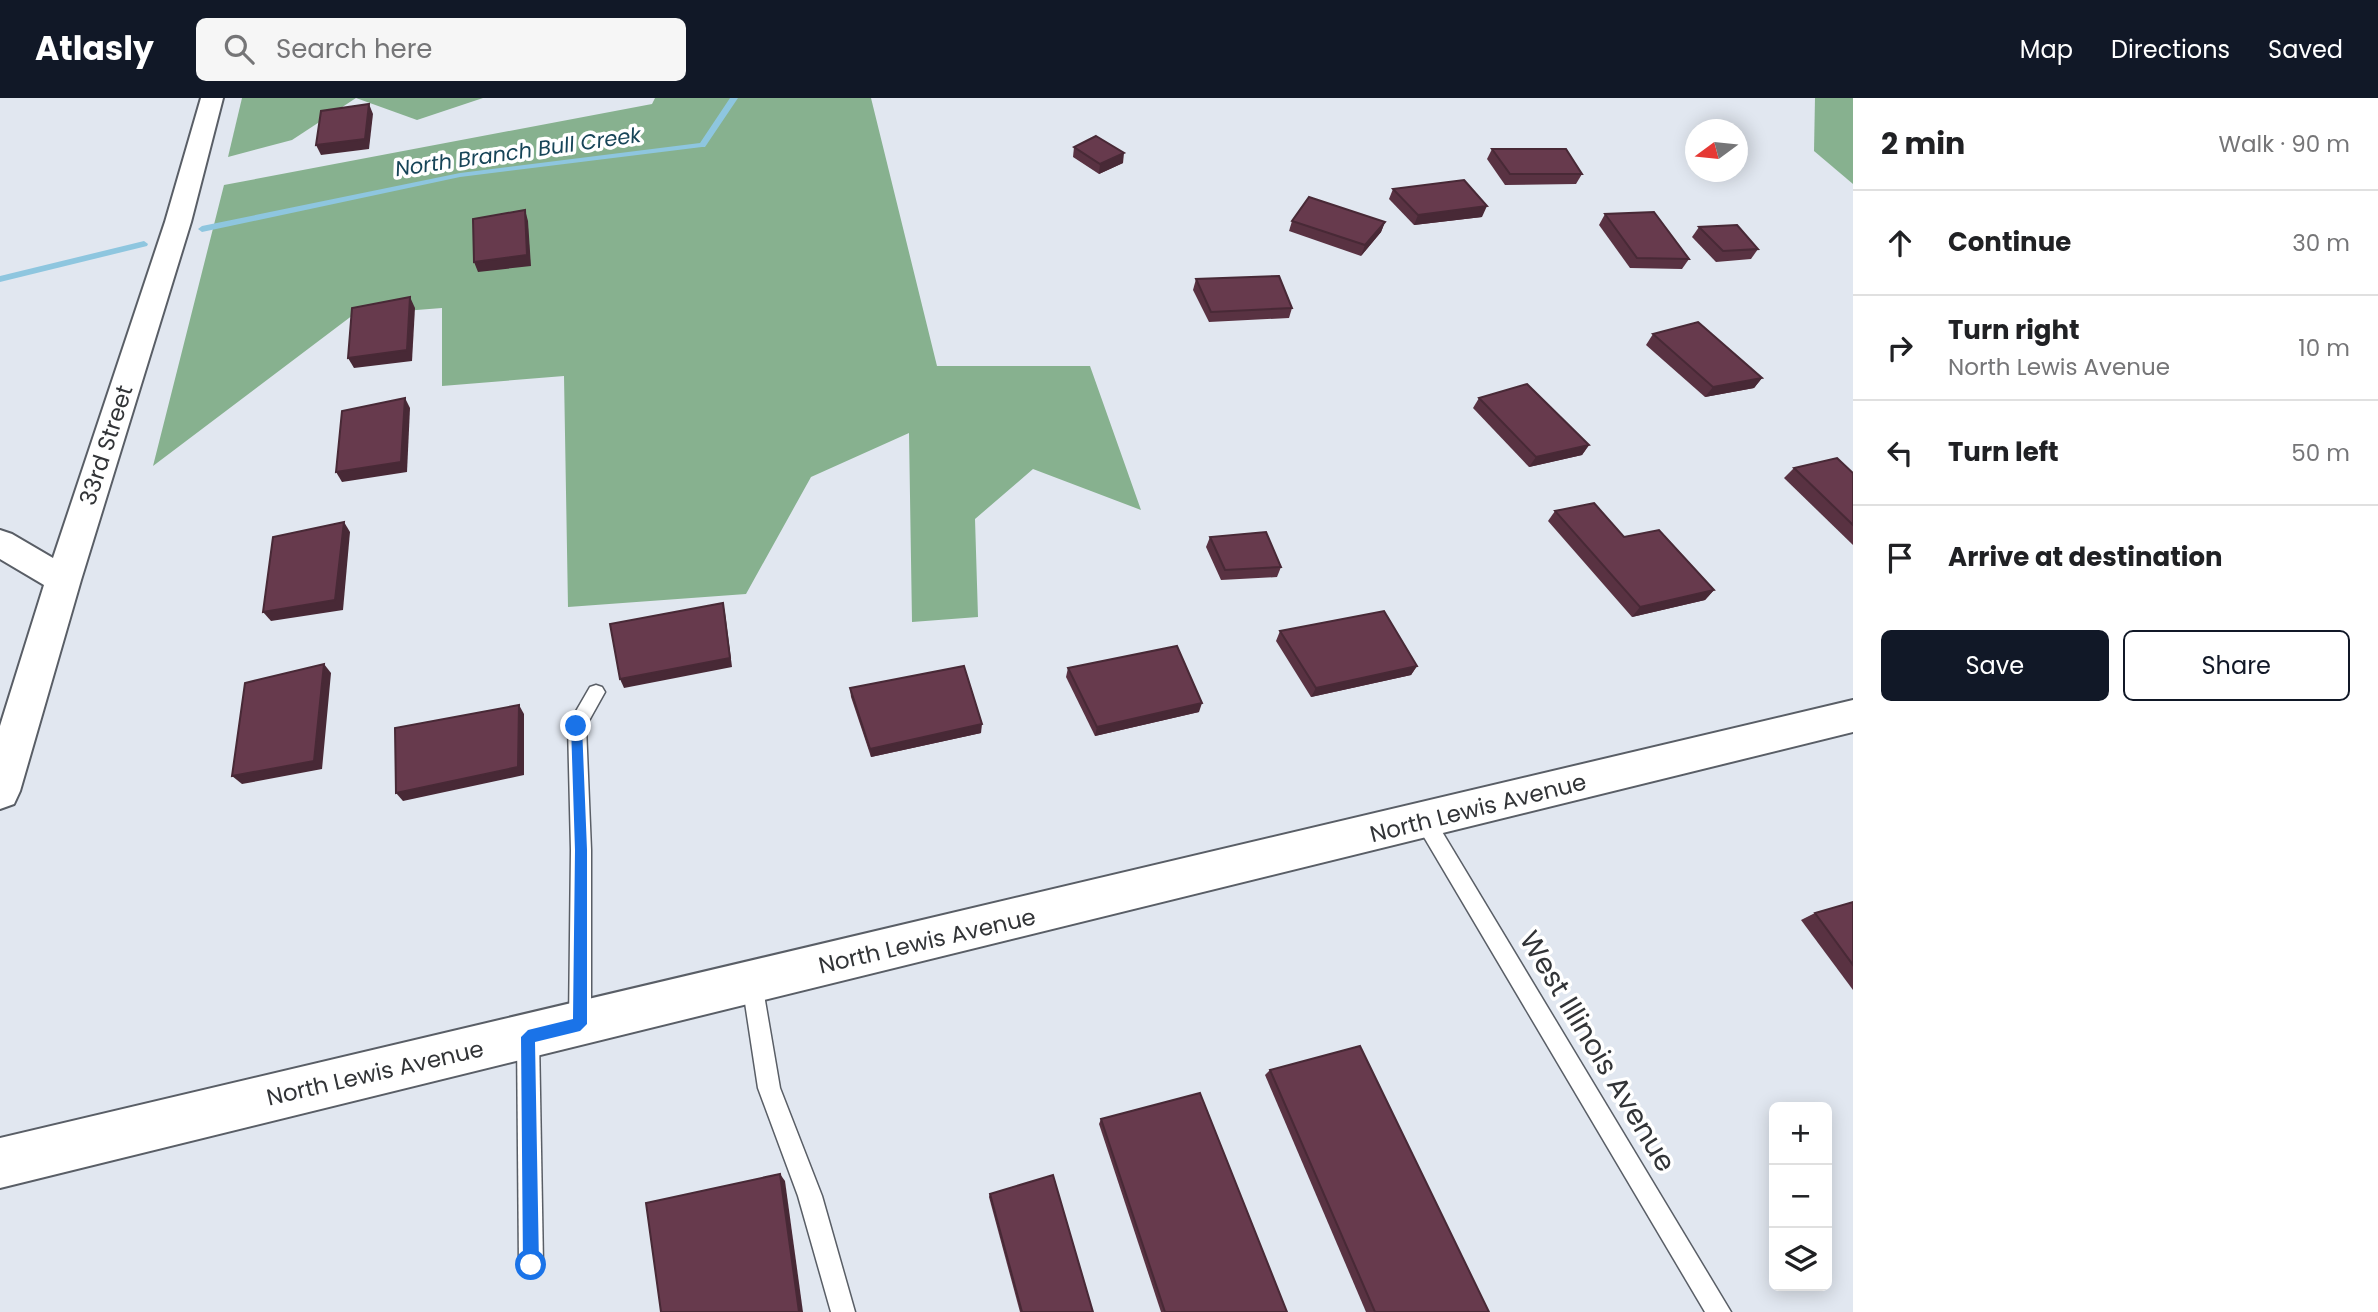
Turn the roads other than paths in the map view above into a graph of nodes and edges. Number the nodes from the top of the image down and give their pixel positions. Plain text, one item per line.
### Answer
1 (212, 98) edge
2 (0, 543) edge
3 (62, 580) junction
4 (596, 692) dead end
5 (1853, 716) edge
6 (0, 791) edge
7 (1425, 821) junction
8 (752, 983) junction
9 (580, 1024) junction
10 (528, 1037) junction
11 (0, 1163) edge
12 (531, 1265) dead end
13 (843, 1312) edge
14 (1719, 1312) edge

1 - 3 main road, 33rd Street
2 - 3 main road
3 - 6 main road, 33rd Street
4 - 9 lane
5 - 7 main road, North Lewis Avenue
7 - 8 main road, North Lewis Avenue
7 - 14 lane, West Illinois Avenue
8 - 9 main road, North Lewis Avenue
8 - 13 lane
9 - 10 main road, North Lewis Avenue
10 - 11 main road, North Lewis Avenue
10 - 12 lane

